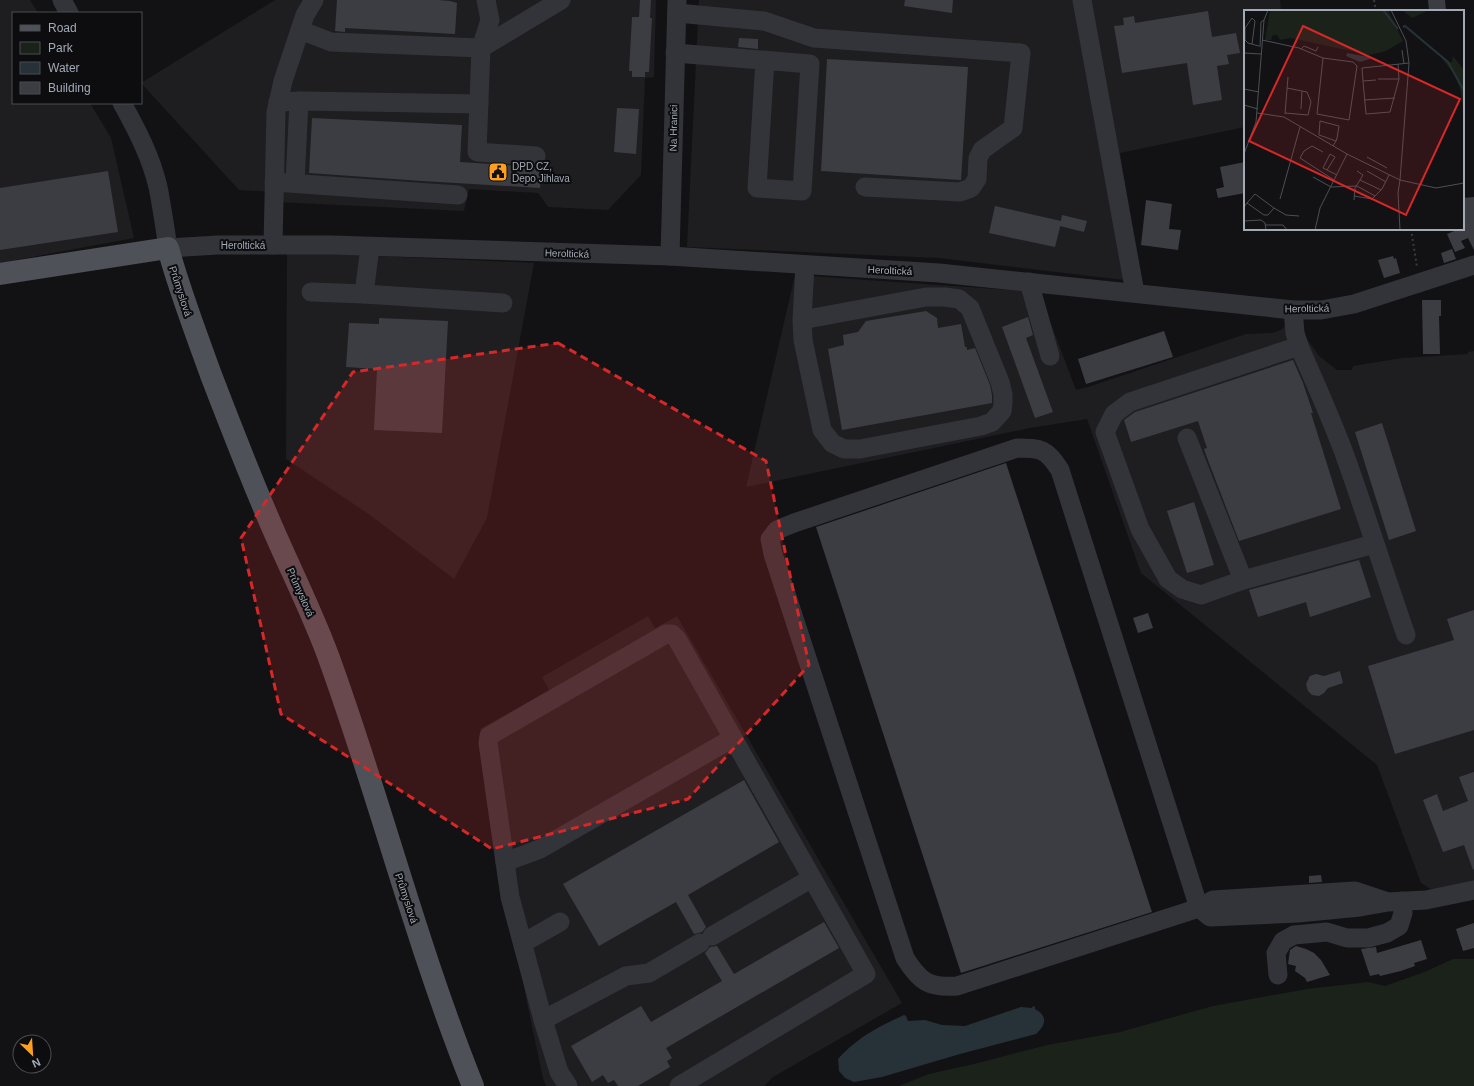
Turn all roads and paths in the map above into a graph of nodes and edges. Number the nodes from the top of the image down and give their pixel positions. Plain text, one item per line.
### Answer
1 (62, 0) edge
2 (314, 0) edge
3 (486, 0) edge
4 (561, 0) edge
5 (1082, 0) edge
6 (1374, 0) edge
7 (677, 6) edge
8 (1376, 10) edge
9 (68, 12) edge
10 (300, 30) junction
11 (481, 48) junction
12 (676, 53) junction
13 (765, 60) junction
14 (299, 101) junction
15 (278, 102) junction
16 (123, 104) edge
17 (479, 104) junction
18 (536, 156) dead end
19 (274, 182) junction
20 (295, 183) junction
21 (865, 187) dead end
22 (458, 195) dead end
23 (1411, 230) edge
24 (273, 246) junction
25 (370, 247) junction
26 (168, 248) junction
27 (670, 256) junction
28 (805, 265) junction
29 (1474, 265) edge
30 (0, 274) edge
31 (1029, 282) junction
32 (1420, 282) junction
33 (311, 292) dead end
34 (1134, 293) junction
35 (364, 294) junction
36 (503, 303) dead end
37 (1293, 310) junction
38 (802, 320) junction
39 (1299, 346) junction
40 (1050, 356) dead end
41 (1187, 438) dead end
42 (1374, 544) junction
43 (1243, 580) junction
44 (1406, 635) dead end
45 (733, 738) junction
46 (505, 862) junction
47 (812, 878) junction
48 (1474, 890) edge
49 (1395, 901) junction
50 (1198, 908) junction
51 (560, 922) dead end
52 (523, 943) junction
53 (1278, 976) dead end
54 (543, 1020) junction
55 (473, 1086) edge
56 (568, 1086) edge
57 (679, 1086) edge

1 - 9 street
2 - 10 street
3 - 11 street
4 - 11 street
5 - 34 street
6 - 8 path
7 - 12 street, Na Hranici
7 - 21 street
10 - 11 street
10 - 15 street
11 - 17 street
12 - 13 street
12 - 27 street, Na Hranici
13 - 13 street
14 - 15 street
14 - 17 street
14 - 20 street
15 - 19 street
16 - 26 street, Průmyslová
17 - 18 street
19 - 20 street
19 - 24 street
20 - 22 street
23 - 32 path
24 - 25 street, Heroltická
24 - 26 street, Heroltická
25 - 27 street, Heroltická
25 - 35 street
26 - 30 main road, Heroltická
26 - 55 main road, Průmyslová
27 - 28 street, Heroltická
28 - 31 street, Heroltická
28 - 38 street
29 - 32 street, Heroltická
31 - 34 street, Heroltická
31 - 40 street
32 - 37 street, Heroltická
33 - 35 street
34 - 37 street, Heroltická
35 - 36 street
37 - 39 street
38 - 38 street
39 - 42 street
39 - 43 street
41 - 43 street
42 - 43 street
42 - 44 street
45 - 46 street
45 - 46 street
45 - 47 street
46 - 52 street
47 - 54 street
47 - 57 street
48 - 49 street
49 - 50 street
49 - 53 street
50 - 50 street
51 - 52 street
52 - 54 street
54 - 56 street

